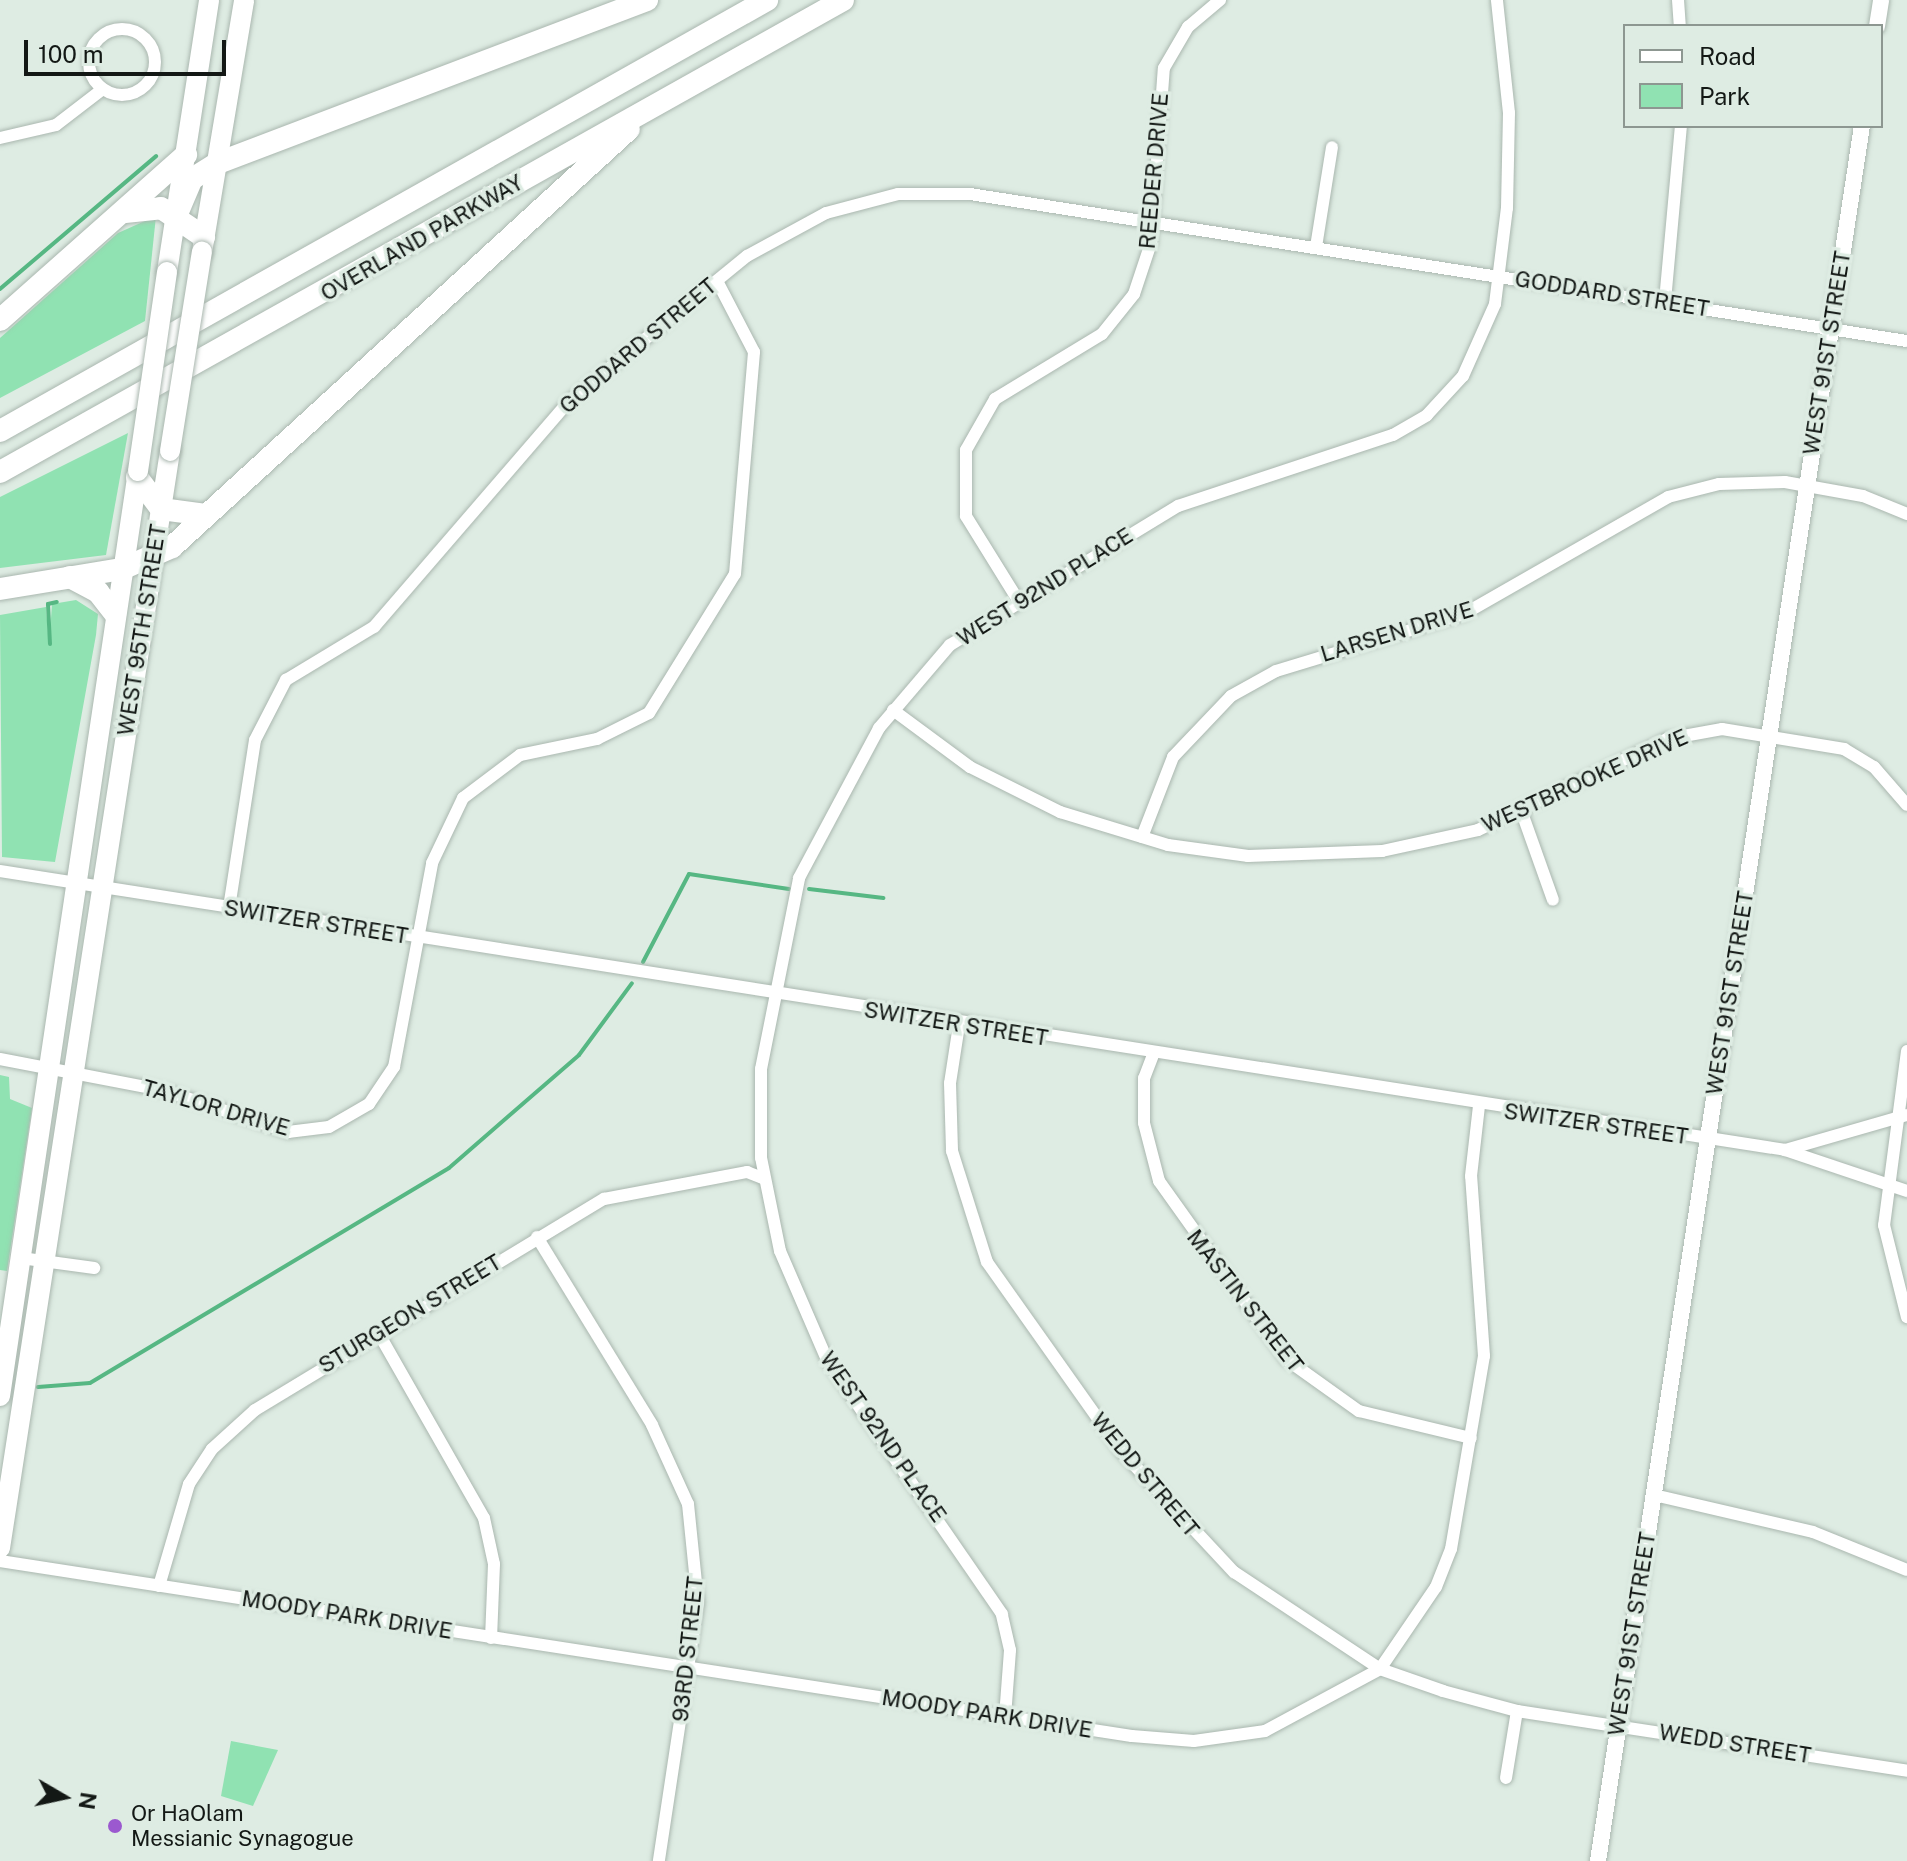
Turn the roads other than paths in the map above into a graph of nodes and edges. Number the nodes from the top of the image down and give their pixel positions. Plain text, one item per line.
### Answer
1 (209, 0) edge
2 (244, 0) edge
3 (647, 0) edge
4 (767, 0) edge
5 (843, 0) edge
6 (1220, 0) edge
7 (1497, 0) edge
8 (1678, 0) edge
9 (1881, 0) edge
10 (1680, 24) edge
11 (1877, 24) edge
12 (103, 89) junction
13 (653, 106) junction
14 (1681, 128) edge
15 (1862, 128) edge
16 (0, 138) edge
17 (1332, 147) dead end
18 (186, 155) junction
19 (218, 163) junction
20 (125, 212) junction
21 (177, 214) junction
22 (1153, 222) junction
23 (203, 244) junction
24 (1316, 247) junction
25 (1499, 277) junction
26 (717, 281) junction
27 (1665, 301) junction
28 (0, 320) edge
29 (1831, 329) junction
30 (1907, 341) edge
31 (0, 431) edge
32 (0, 472) edge
33 (138, 474) junction
34 (1807, 485) junction
35 (161, 509) junction
36 (1907, 514) edge
37 (206, 515) junction
38 (152, 560) junction
39 (122, 569) junction
40 (70, 577) junction
41 (0, 589) edge
42 (1018, 600) junction
43 (115, 614) junction
44 (893, 710) junction
45 (1769, 733) junction
46 (1907, 805) edge
47 (1522, 813) junction
48 (1142, 837) junction
49 (0, 871) edge
50 (75, 882) junction
51 (102, 887) junction
52 (1553, 900) dead end
53 (229, 908) junction
54 (420, 938) junction
55 (772, 994) junction
56 (959, 1025) junction
57 (1907, 1051) edge
58 (1153, 1055) junction
59 (0, 1059) edge
60 (50, 1068) junction
61 (73, 1072) junction
62 (1479, 1106) junction
63 (1902, 1117) edge
64 (1708, 1140) junction
65 (1785, 1150) junction
66 (763, 1178) junction
67 (1887, 1185) junction
68 (1907, 1191) edge
69 (537, 1237) junction
70 (21, 1258) junction
71 (45, 1261) junction
72 (94, 1268) dead end
73 (1907, 1317) edge
74 (379, 1334) junction
75 (0, 1396) edge
76 (9, 1433) edge
77 (1471, 1438) junction
78 (1654, 1495) junction
79 (0, 1548) edge
80 (0, 1561) edge
81 (1907, 1570) edge
82 (159, 1586) junction
83 (491, 1638) junction
84 (689, 1668) junction
85 (1380, 1669) junction
86 (1517, 1711) junction
87 (1005, 1717) junction
88 (1619, 1725) junction
89 (1907, 1771) edge
90 (1506, 1778) dead end
91 (659, 1861) edge
92 (1598, 1861) edge

1 - 18 main road, WEST 95TH STREET
2 - 19 main road, WEST 95TH STREET
3 - 19 highway
4 - 31 highway, OVERLAND PARKWAY
5 - 13 highway, OVERLAND PARKWAY
6 - 22 street, REEDER DRIVE
7 - 25 street, WEST 92ND PLACE
8 - 10 street
9 - 11 street
12 - 12 street
12 - 16 street
13 - 32 highway, OVERLAND PARKWAY
13 - 37 highway
14 - 27 street
15 - 29 street, WEST 91ST STREET
17 - 24 street
18 - 20 highway
18 - 21 main road, WEST 95TH STREET
19 - 21 highway
19 - 23 main road, WEST 95TH STREET
20 - 21 highway
20 - 28 highway
21 - 23 highway
21 - 33 main road, WEST 95TH STREET, bridge
22 - 24 street, GODDARD STREET
22 - 26 street, GODDARD STREET
22 - 42 street, REEDER DRIVE
23 - 35 main road, WEST 95TH STREET, bridge
24 - 25 street, GODDARD STREET
25 - 27 street, GODDARD STREET
25 - 42 street, WEST 92ND PLACE
26 - 53 street, GODDARD STREET
26 - 54 street, TAYLOR DRIVE
27 - 29 street, GODDARD STREET
29 - 30 street, GODDARD STREET
29 - 34 street, WEST 91ST STREET
33 - 35 highway
33 - 39 main road, WEST 95TH STREET
34 - 36 street, LARSEN DRIVE
34 - 45 street, WEST 91ST STREET
34 - 48 street, LARSEN DRIVE
35 - 37 highway
35 - 38 main road, WEST 95TH STREET
37 - 38 highway
38 - 39 highway
38 - 51 main road, WEST 95TH STREET
39 - 40 highway
39 - 43 main road, WEST 95TH STREET
40 - 41 highway
40 - 43 highway
42 - 44 street, WEST 92ND PLACE
43 - 50 main road, WEST 95TH STREET
44 - 48 street, WESTBROOKE DRIVE
44 - 55 street, WEST 92ND PLACE
45 - 46 street, WESTBROOKE DRIVE
45 - 47 street, WESTBROOKE DRIVE
45 - 64 street, WEST 91ST STREET
47 - 48 street, WESTBROOKE DRIVE
47 - 52 street
49 - 50 street, SWITZER STREET
50 - 51 street, SWITZER STREET
50 - 60 main road, WEST 95TH STREET
51 - 53 street, SWITZER STREET
51 - 61 main road, WEST 95TH STREET
53 - 54 street, SWITZER STREET
54 - 55 street, SWITZER STREET
54 - 61 street, TAYLOR DRIVE
55 - 56 street, SWITZER STREET
55 - 66 street, WEST 92ND PLACE
56 - 58 street, SWITZER STREET
56 - 85 street, WEDD STREET
57 - 63 street
58 - 62 street, SWITZER STREET
58 - 77 street, MASTIN STREET
59 - 60 street, TAYLOR DRIVE
60 - 61 street, TAYLOR DRIVE
60 - 70 main road, WEST 95TH STREET
61 - 71 main road, WEST 95TH STREET
62 - 64 street, SWITZER STREET
62 - 77 street, MOODY PARK DRIVE
63 - 65 street
63 - 67 street
64 - 65 street, SWITZER STREET
64 - 78 street, WEST 91ST STREET
65 - 67 street, SWITZER STREET
66 - 69 street, STURGEON STREET
66 - 87 street, WEST 92ND PLACE
67 - 68 street, SWITZER STREET
67 - 73 street
69 - 74 street, STURGEON STREET
69 - 84 street, 93RD STREET
70 - 71 street
70 - 75 main road, WEST 95TH STREET
71 - 72 street
71 - 76 main road, WEST 95TH STREET
74 - 82 street, STURGEON STREET
74 - 83 street
76 - 79 main road, WEST 95TH STREET
77 - 85 street, MOODY PARK DRIVE
78 - 81 street
78 - 88 street, WEST 91ST STREET
80 - 82 street, MOODY PARK DRIVE
82 - 83 street, MOODY PARK DRIVE
83 - 84 street, MOODY PARK DRIVE
84 - 87 street, MOODY PARK DRIVE
84 - 91 street, 93RD STREET
85 - 86 street, WEDD STREET
85 - 87 street, MOODY PARK DRIVE
86 - 88 street, WEDD STREET
86 - 90 street
88 - 89 street, WEDD STREET
88 - 92 street, WEST 91ST STREET

